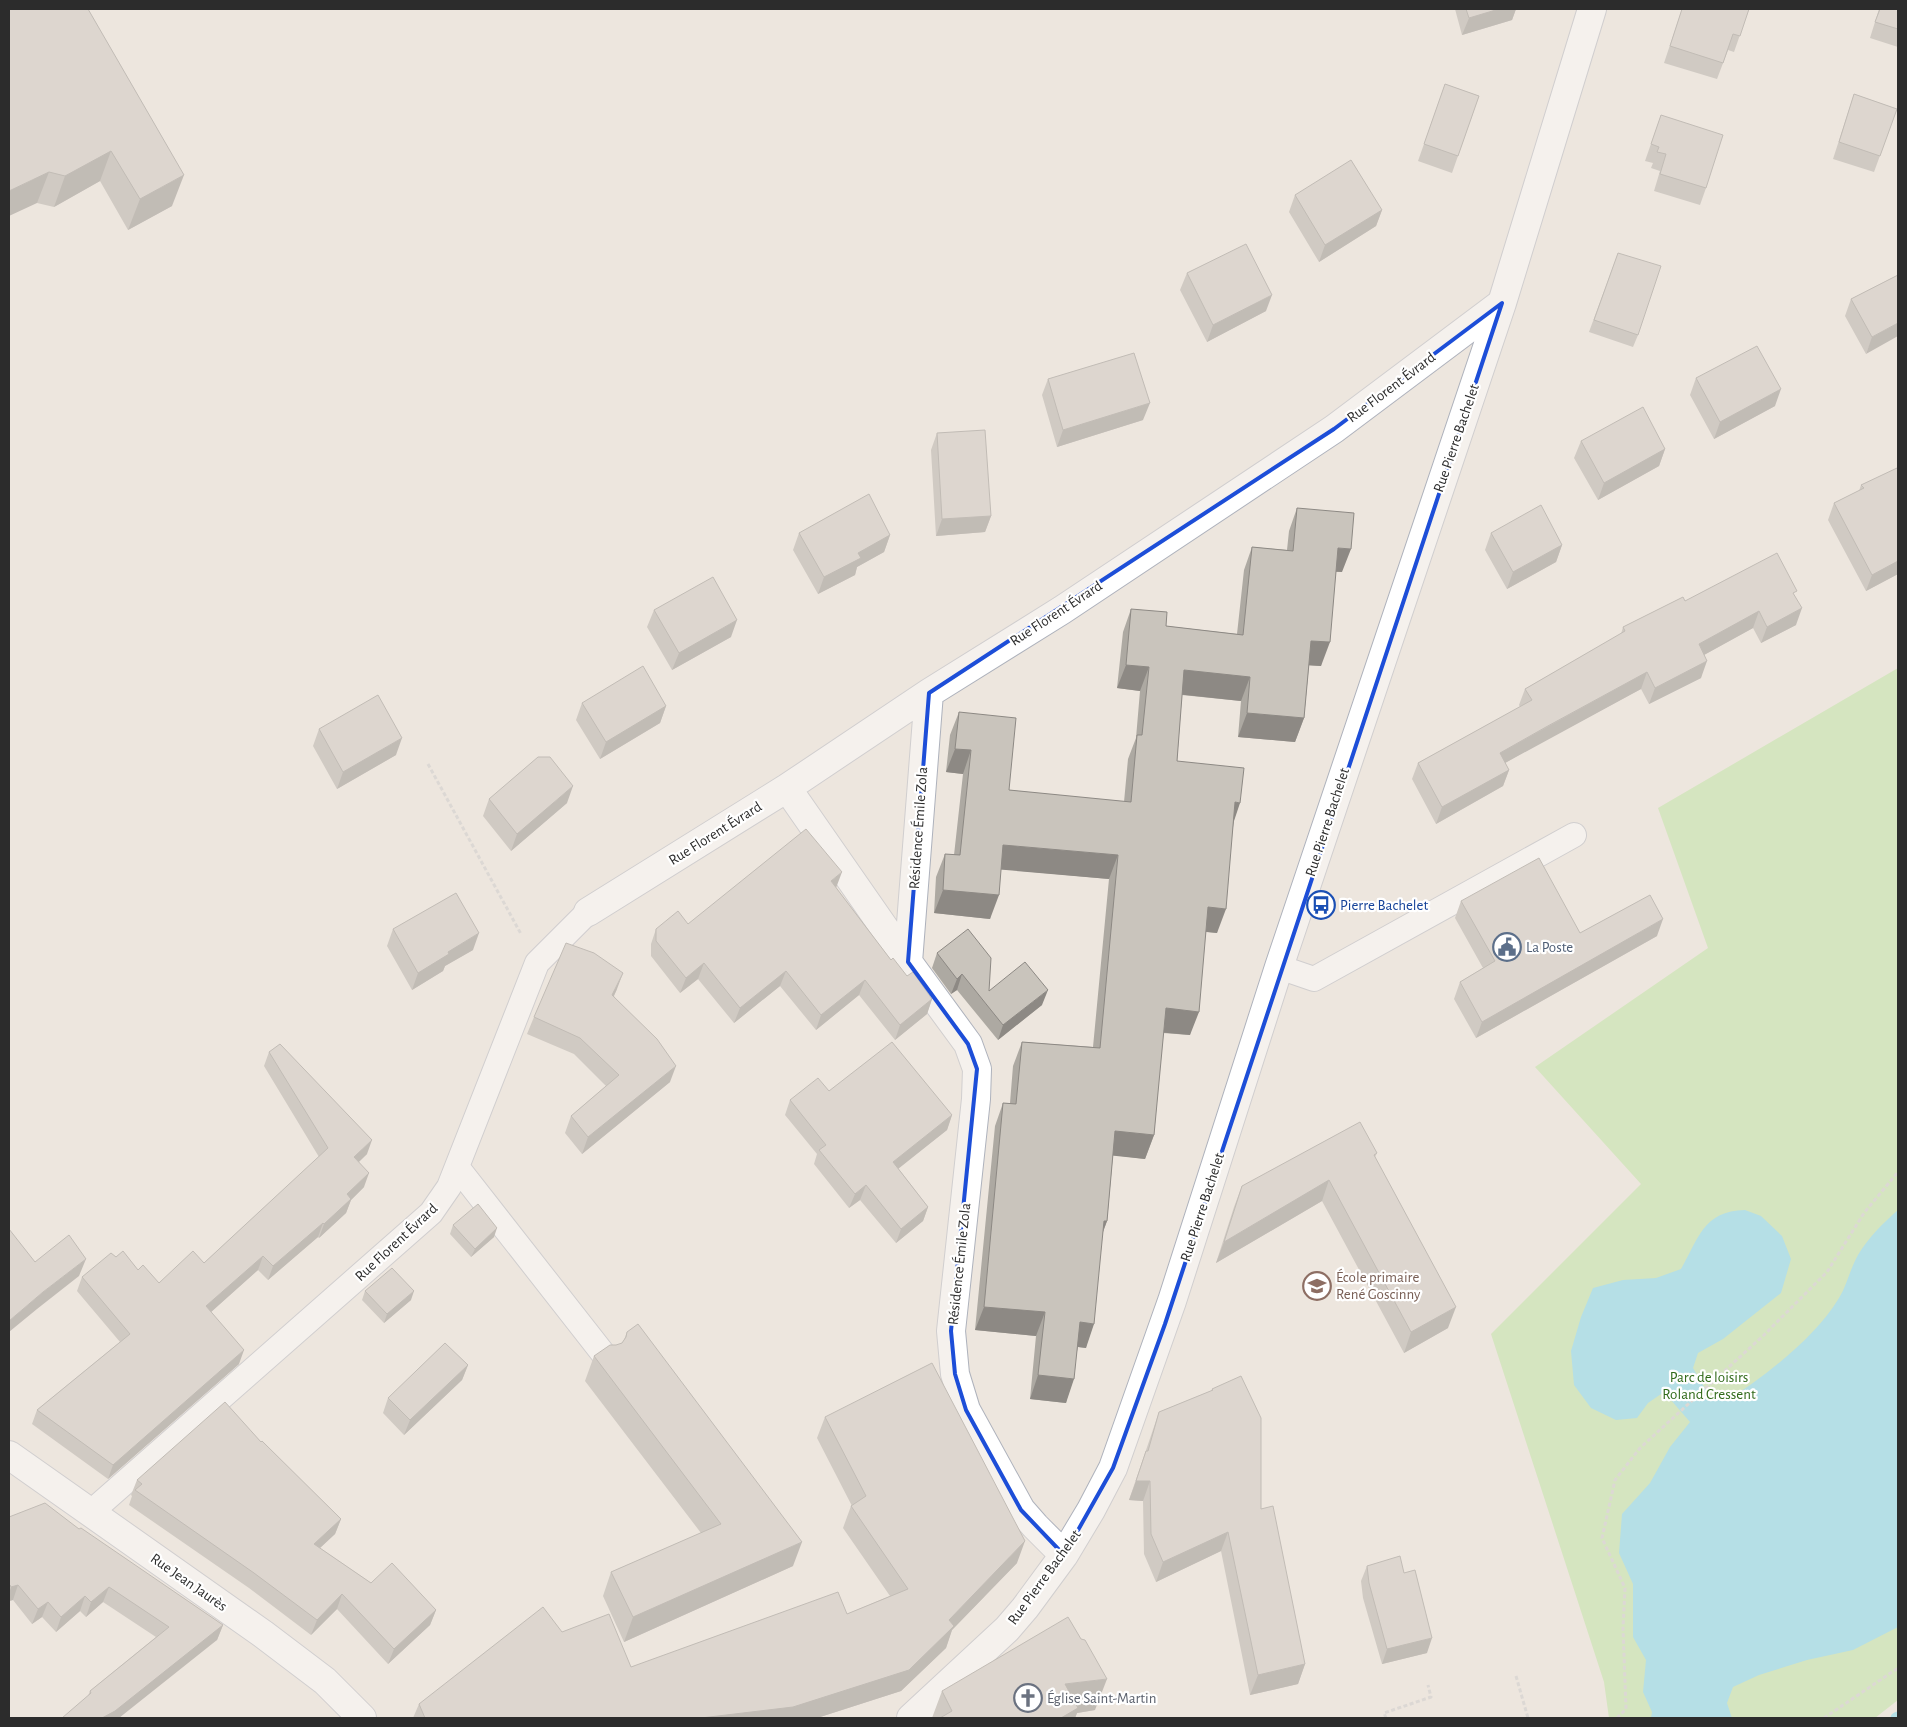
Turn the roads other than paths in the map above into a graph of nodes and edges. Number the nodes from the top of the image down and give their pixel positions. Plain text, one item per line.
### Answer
1 (1592, 9) edge
2 (1502, 303) junction
3 (929, 693) junction
4 (788, 788) junction
5 (1574, 835) dead end
6 (588, 912) joint
7 (908, 962) junction
8 (1279, 967) junction
9 (457, 1167) junction
10 (605, 1356) edge
11 (9, 1455) edge
12 (90, 1513) junction
13 (1064, 1554) junction
14 (362, 1718) edge
15 (911, 1718) edge

1 - 2 street, Rue Pierre Bachelet
2 - 3 street, Rue Florent Évrard
2 - 8 street, Rue Pierre Bachelet
3 - 4 street, Rue Florent Évrard
3 - 7 street, Résidence Émile Zola
4 - 6 street, Rue Florent Évrard
4 - 7 street, Résidence Émile Zola
5 - 8 lane
6 - 9 lane, Rue Florent Évrard
7 - 13 street, Résidence Émile Zola
8 - 13 street, Rue Pierre Bachelet
9 - 10 lane
9 - 12 lane, Rue Florent Évrard
11 - 12 street, Rue Jean Jaurès
12 - 14 street, Rue Jean Jaurès
13 - 15 street, Rue Pierre Bachelet

